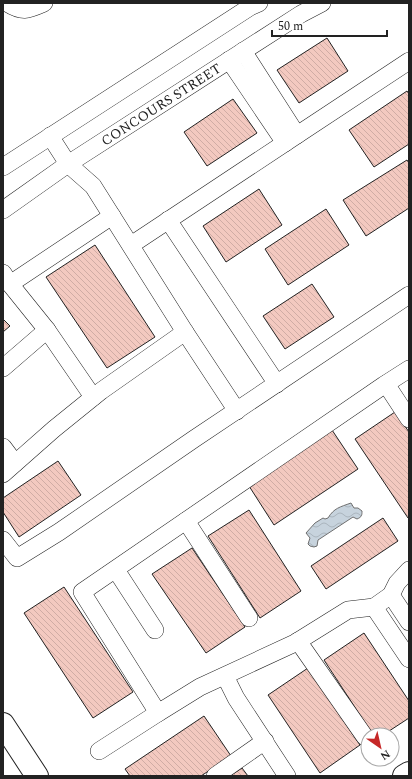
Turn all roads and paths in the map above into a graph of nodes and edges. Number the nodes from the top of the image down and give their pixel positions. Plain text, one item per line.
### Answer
1 (8, 3) edge
2 (44, 3) edge
3 (259, 3) edge
4 (322, 3) edge
5 (236, 56) junction
6 (409, 61) edge
7 (50, 136) junction
8 (291, 139) junction
9 (68, 164) junction
10 (3, 166) edge
11 (3, 210) edge
12 (112, 216) junction
13 (168, 220) junction
14 (131, 245) junction
15 (6, 278) edge
16 (409, 295) edge
17 (46, 330) junction
18 (185, 332) junction
19 (3, 368) edge
20 (409, 369) edge
21 (277, 384) junction
22 (386, 384) junction
23 (93, 397) junction
24 (237, 411) junction
25 (409, 419) edge
26 (3, 447) edge
27 (9, 469) edge
28 (186, 521) junction
29 (3, 540) edge
30 (116, 570) junction
31 (409, 570) edge
32 (391, 595) junction
33 (374, 607) junction
34 (249, 618) dead end
35 (409, 622) edge
36 (155, 630) dead end
37 (298, 641) junction
38 (409, 659) edge
39 (226, 676) junction
40 (158, 713) junction
41 (3, 724) edge
42 (360, 730) edge
43 (265, 742) junction
44 (99, 751) dead end
45 (409, 773) edge
46 (37, 776) edge
47 (215, 776) edge
48 (287, 776) edge
49 (404, 776) edge

1 - 2 street
3 - 7 street
4 - 5 street, CONCOURS STREET
5 - 8 street
5 - 9 street, CONCOURS STREET
6 - 8 street
7 - 9 street
7 - 10 street
8 - 13 street
9 - 11 street, CONCOURS STREET
9 - 12 street
12 - 14 street
12 - 15 street
13 - 14 street
13 - 21 street
14 - 18 street
15 - 17 street
16 - 21 street
17 - 19 street
17 - 23 street
18 - 23 street
18 - 24 street
20 - 22 street
21 - 24 street
22 - 25 street
22 - 28 street
23 - 27 street
24 - 29 street
26 - 27 street
28 - 30 street
28 - 34 street
30 - 36 street
30 - 40 street
31 - 32 street
32 - 33 street
32 - 35 street
33 - 37 street
33 - 38 street
37 - 39 street
37 - 42 street
39 - 40 street
39 - 43 street
40 - 44 street
41 - 46 main road
43 - 47 street
43 - 48 street
45 - 49 main road

